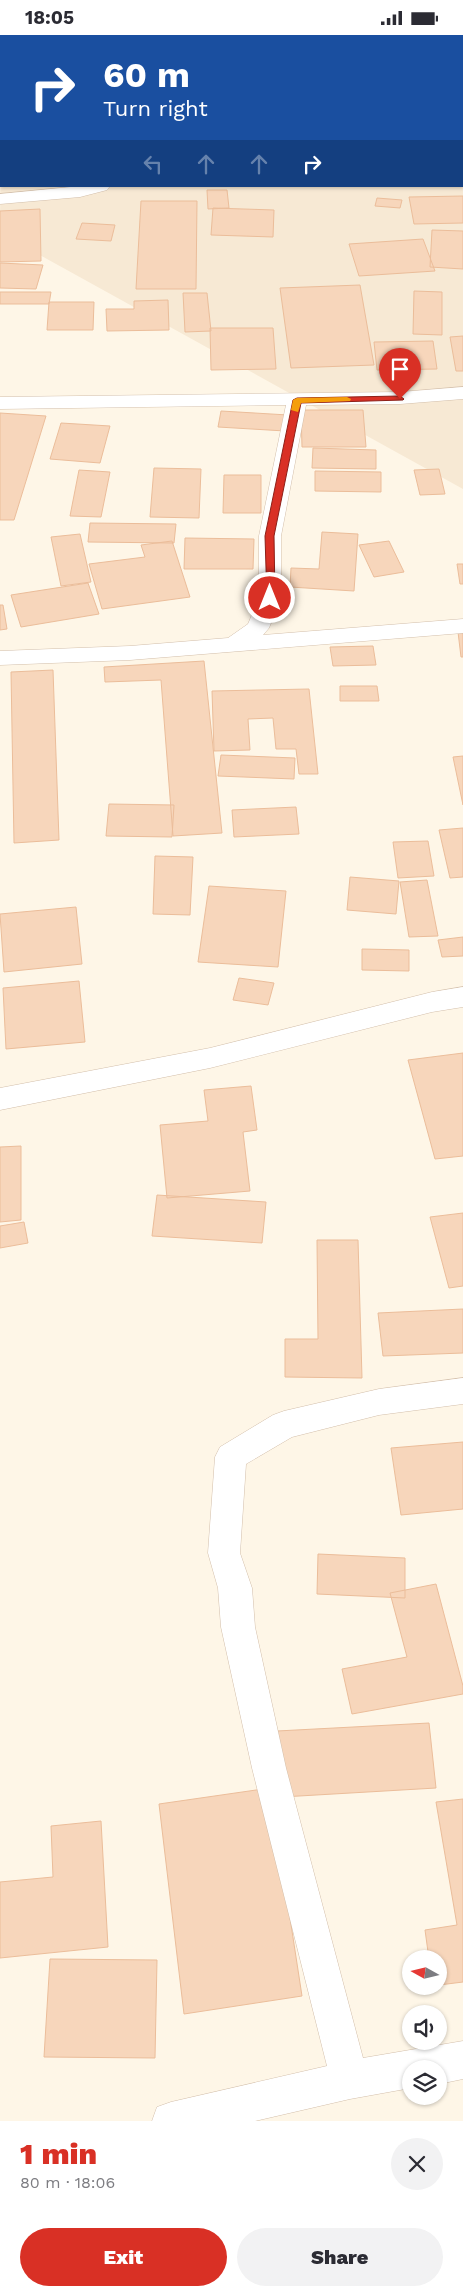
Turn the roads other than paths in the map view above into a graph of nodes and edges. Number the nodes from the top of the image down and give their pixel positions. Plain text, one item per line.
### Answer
1 (98, 187) edge
2 (0, 199) edge
3 (463, 393) edge
4 (297, 400) junction
5 (0, 403) edge
6 (463, 626) edge
7 (233, 645) junction
8 (0, 658) edge
9 (463, 997) edge
10 (0, 1099) edge
11 (463, 1391) edge
12 (463, 2060) edge
13 (447, 2063) edge
14 (402, 2071) edge
15 (350, 2080) junction
16 (171, 2121) edge

1 - 2 street
3 - 4 street
4 - 5 street
4 - 7 street
6 - 7 street
7 - 8 street
9 - 10 street
11 - 15 street
12 - 13 street
14 - 15 street
15 - 16 street

